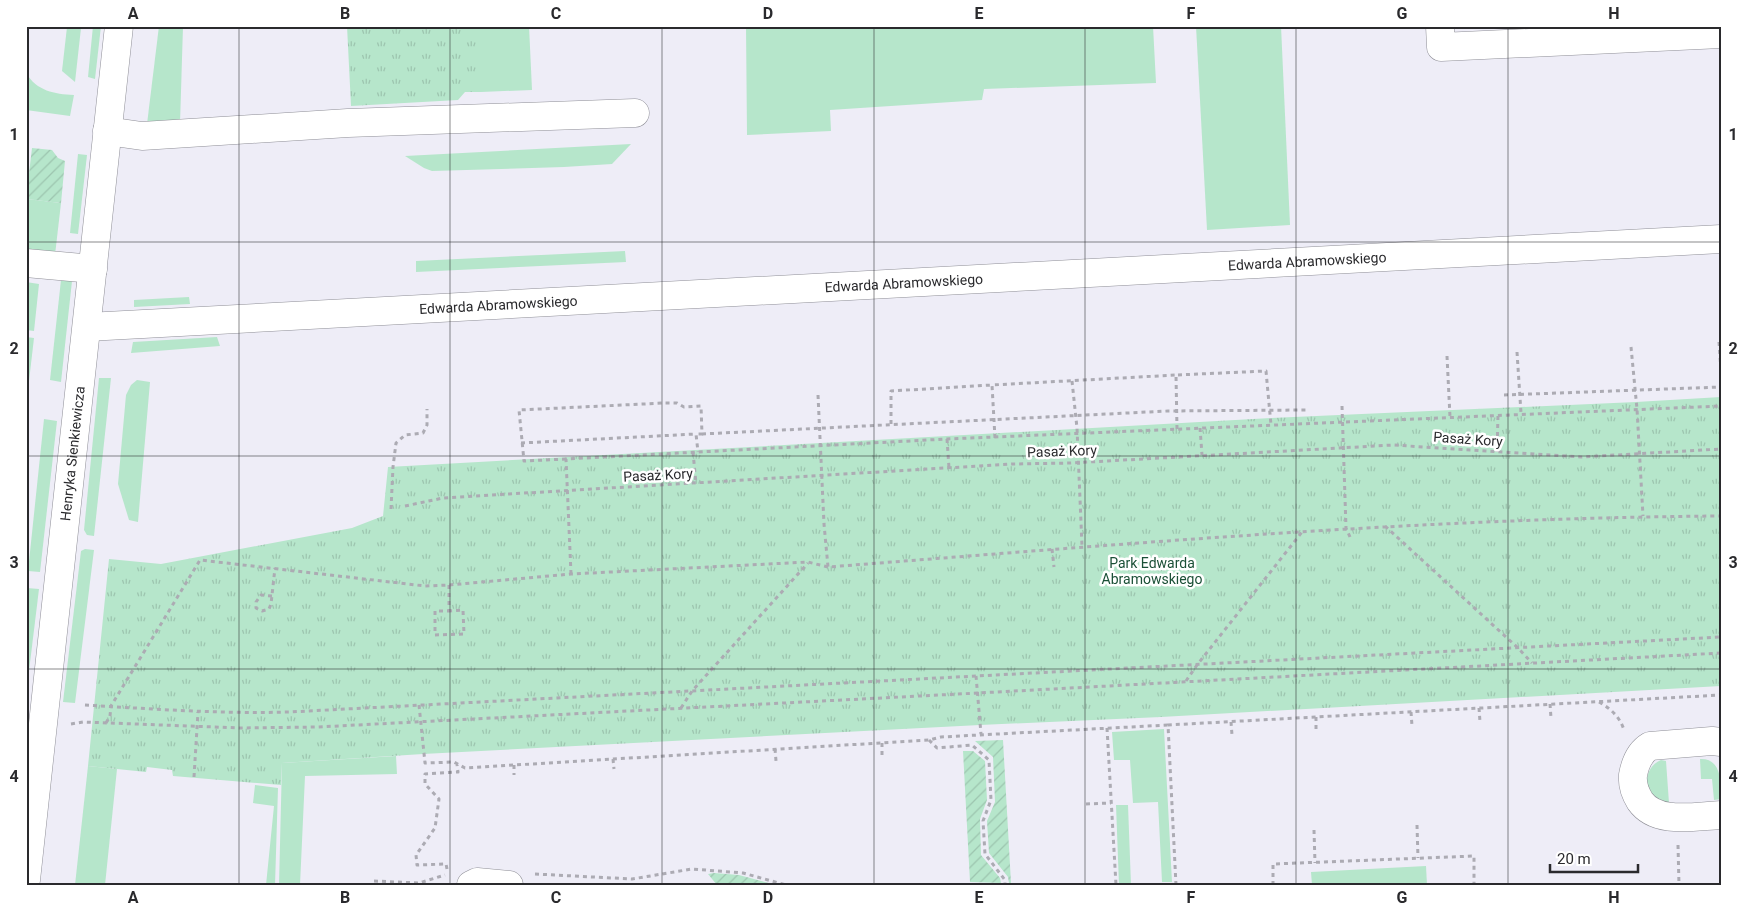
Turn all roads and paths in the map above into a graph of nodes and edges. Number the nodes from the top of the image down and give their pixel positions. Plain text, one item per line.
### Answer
1 (120, 26) edge
2 (1440, 26) edge
3 (1721, 34) edge
4 (634, 113) dead end
5 (108, 130) junction
6 (1721, 240) edge
7 (26, 263) edge
8 (92, 269) junction
9 (87, 327) junction
10 (1718, 342) dead end
11 (1631, 347) dead end
12 (1517, 352) dead end
13 (1447, 356) dead end
14 (1721, 371) edge
15 (1176, 375) junction
16 (1072, 381) junction
17 (992, 385) junction
18 (1721, 387) edge
19 (1635, 390) junction
20 (818, 395) dead end
21 (1504, 395) dead end
22 (1520, 395) junction
23 (1342, 406) dead end
24 (1721, 406) edge
25 (427, 409) dead end
26 (1270, 409) junction
27 (1637, 409) junction
28 (1306, 410) dead end
29 (1176, 411) junction
30 (1521, 414) junction
31 (1076, 415) junction
32 (1498, 415) junction
33 (1450, 416) junction
34 (994, 418) junction
35 (1342, 421) junction
36 (891, 424) junction
37 (1272, 425) junction
38 (820, 428) junction
39 (1200, 428) junction
40 (1177, 429) junction
41 (696, 434) junction
42 (702, 434) junction
43 (1078, 434) junction
44 (995, 438) junction
45 (947, 439) junction
46 (521, 443) junction
47 (820, 446) junction
48 (1342, 448) junction
49 (1721, 449) edge
50 (693, 452) junction
51 (698, 452) junction
52 (1497, 452) junction
53 (1640, 453) junction
54 (1202, 455) junction
55 (566, 459) junction
56 (1079, 463) junction
57 (949, 468) junction
58 (822, 476) junction
59 (696, 484) junction
60 (568, 491) junction
61 (405, 506) dead end
62 (391, 509) dead end
63 (1643, 516) junction
64 (1721, 516) edge
65 (1385, 526) junction
66 (1346, 528) junction
67 (1302, 532) junction
68 (1350, 537) dead end
69 (1082, 546) junction
70 (1052, 549) junction
71 (808, 562) junction
72 (828, 567) junction
73 (1054, 567) dead end
74 (275, 568) junction
75 (571, 574) junction
76 (449, 585) junction
77 (272, 596) junction
78 (449, 611) junction
79 (1721, 637) edge
80 (1518, 648) junction
81 (1721, 653) edge
82 (1532, 663) junction
83 (1197, 665) junction
84 (976, 676) junction
85 (1186, 681) junction
86 (692, 691) junction
87 (978, 693) junction
88 (1721, 695) edge
89 (1598, 702) junction
90 (1550, 704) junction
91 (85, 705) dead end
92 (419, 705) junction
93 (111, 706) junction
94 (680, 708) junction
95 (1479, 708) junction
96 (198, 712) junction
97 (1411, 712) junction
98 (1316, 717) junction
99 (1551, 718) dead end
100 (420, 721) junction
101 (1231, 722) junction
102 (1480, 722) dead end
103 (106, 723) junction
104 (1168, 725) junction
105 (198, 726) junction
106 (1412, 726) dead end
107 (1107, 728) junction
108 (34, 729) edge
109 (1316, 731) dead end
110 (981, 734) junction
111 (1232, 735) dead end
112 (929, 740) junction
113 (1721, 742) edge
114 (882, 743) junction
115 (775, 749) junction
116 (882, 757) dead end
117 (1639, 757) junction
118 (614, 759) junction
119 (776, 761) dead end
120 (457, 764) junction
121 (514, 765) junction
122 (614, 769) dead end
123 (514, 775) dead end
124 (194, 777) dead end
125 (1111, 803) junction
126 (1086, 804) dead end
127 (1721, 815) edge
128 (1417, 825) dead end
129 (1314, 830) dead end
130 (1418, 858) junction
131 (1315, 863) junction
132 (446, 864) dead end
133 (460, 879) edge
134 (518, 879) edge
135 (26, 880) edge
136 (374, 881) dead end
137 (419, 884) edge
138 (786, 885) edge
139 (1005, 885) edge
140 (1116, 885) edge
141 (1176, 885) edge
142 (1273, 885) edge
143 (1474, 885) edge

1 - 5 street, Henryka Sienkiewicza
2 - 3 street
4 - 5 street
5 - 8 street, Henryka Sienkiewicza
6 - 9 street, Edwarda Abramowskiego
7 - 8 street
8 - 9 street, Henryka Sienkiewicza
9 - 108 street, Henryka Sienkiewicza
10 - 14 path
11 - 19 path
12 - 22 path
13 - 33 path
15 - 16 path
15 - 26 path
15 - 29 path
16 - 17 path
16 - 31 path
17 - 34 path
17 - 36 path
18 - 19 path
19 - 22 path
19 - 27 path
20 - 38 path
21 - 22 path
22 - 30 path
23 - 35 path
24 - 27 path
25 - 62 path
26 - 28 path
26 - 29 path
26 - 37 path
27 - 30 path
27 - 53 path
29 - 31 path
29 - 40 path
30 - 32 path
31 - 34 path
31 - 43 path
32 - 33 path
32 - 52 path
33 - 35 path
34 - 36 path
34 - 44 path
35 - 37 path
35 - 48 path
36 - 38 path
37 - 39 path
38 - 42 path
38 - 47 path
39 - 40 path
39 - 54 path
40 - 43 path
41 - 42 path
41 - 46 path
41 - 51 path
42 - 46 path
43 - 44 path
43 - 56 path
44 - 45 path
45 - 47 path
45 - 57 path
46 - 55 path
47 - 51 path
47 - 58 path
48 - 52 path, Pasaż Kory
48 - 54 path, Pasaż Kory
48 - 66 path
49 - 53 path, Pasaż Kory
50 - 51 path
50 - 55 path
50 - 59 path
52 - 53 path, Pasaż Kory
53 - 63 path
54 - 56 path, Pasaż Kory
55 - 60 path
56 - 57 path, Pasaż Kory
56 - 69 path
57 - 58 path, Pasaż Kory
58 - 59 path, Pasaż Kory
58 - 72 path
59 - 60 path, Pasaż Kory
60 - 61 path, Pasaż Kory
60 - 75 path
63 - 64 path
63 - 65 path
65 - 66 path
65 - 80 path
66 - 67 path
66 - 68 path
67 - 69 path
67 - 83 path
69 - 70 path
70 - 72 path
70 - 73 path
71 - 72 path
71 - 75 path
71 - 86 path
74 - 76 path
74 - 77 path
74 - 93 path
75 - 76 path
76 - 78 path
77 - 77 path
78 - 78 path
79 - 80 path
80 - 82 path
80 - 83 path
81 - 82 path
82 - 85 path
83 - 84 path
83 - 85 path
84 - 86 path
84 - 87 path
85 - 87 path
86 - 92 path
86 - 94 path
87 - 94 path
87 - 110 path
88 - 89 path
89 - 90 path
89 - 117 path
90 - 95 path
90 - 99 path
91 - 93 path
92 - 96 path
92 - 100 path
93 - 96 path
93 - 103 path
94 - 100 path
95 - 97 path
95 - 102 path
96 - 105 path
97 - 98 path
97 - 106 path
98 - 101 path
98 - 109 path
100 - 105 path
100 - 120 path
101 - 104 path
101 - 111 path
103 - 105 path
103 - 108 path
104 - 107 path
104 - 141 path
105 - 124 path
107 - 110 path
107 - 125 path
108 - 135 street, Henryka Sienkiewicza
110 - 112 path
112 - 114 path
112 - 139 path
113 - 117 street
114 - 115 path
114 - 116 path
115 - 118 path
115 - 119 path
117 - 127 street
118 - 121 path
118 - 122 path
120 - 121 path
120 - 132 path
121 - 123 path
125 - 126 path
125 - 140 path
128 - 130 path
129 - 131 path
130 - 131 path
130 - 143 path
131 - 142 path
133 - 134 street
133 - 137 path
134 - 138 path
136 - 137 path

